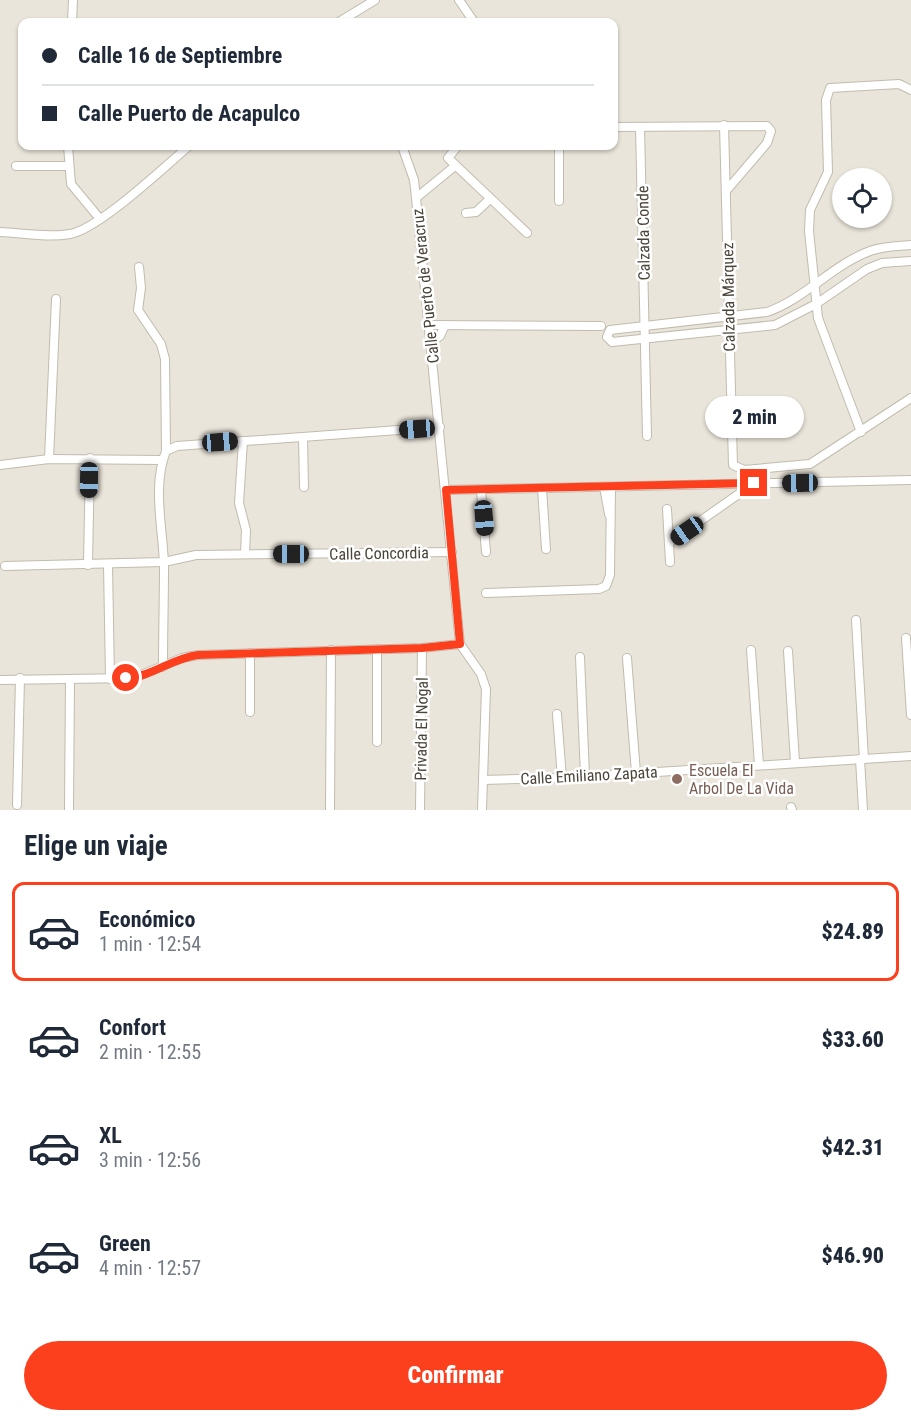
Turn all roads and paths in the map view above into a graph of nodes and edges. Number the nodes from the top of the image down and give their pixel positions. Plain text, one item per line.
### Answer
1 (73, 0) edge
2 (375, 0) edge
3 (459, 0) edge
4 (72, 18) edge
5 (346, 18) edge
6 (471, 18) edge
7 (911, 90) edge
8 (724, 125) junction
9 (640, 127) junction
10 (618, 128) edge
11 (68, 150) edge
12 (184, 150) edge
13 (403, 150) edge
14 (454, 150) edge
15 (559, 150) edge
16 (16, 166) dead end
17 (68, 166) junction
18 (455, 166) junction
19 (726, 191) junction
20 (416, 198) junction
21 (489, 199) junction
22 (559, 201) dead end
23 (466, 213) dead end
24 (100, 219) junction
25 (0, 232) edge
26 (527, 233) dead end
27 (911, 245) edge
28 (911, 261) edge
29 (138, 267) dead end
30 (814, 285) junction
31 (56, 300) dead end
32 (816, 304) junction
33 (729, 319) junction
34 (428, 325) junction
35 (445, 325) junction
36 (601, 326) dead end
37 (645, 327) junction
38 (729, 331) junction
39 (645, 340) junction
40 (430, 343) junction
41 (911, 398) edge
42 (440, 427) junction
43 (861, 432) junction
44 (303, 436) junction
45 (647, 436) dead end
46 (243, 441) junction
47 (166, 451) junction
48 (90, 458) junction
49 (49, 459) junction
50 (162, 460) junction
51 (0, 465) edge
52 (911, 480) edge
53 (754, 483) junction
54 (304, 487) dead end
55 (608, 487) junction
56 (542, 488) junction
57 (446, 490) junction
58 (482, 490) junction
59 (667, 509) dead end
60 (669, 543) junction
61 (546, 549) dead end
62 (452, 552) junction
63 (486, 552) dead end
64 (245, 554) junction
65 (164, 562) junction
66 (670, 562) dead end
67 (88, 565) junction
68 (108, 565) junction
69 (5, 566) dead end
70 (486, 593) dead end
71 (856, 620) dead end
72 (906, 638) dead end
73 (460, 644) junction
74 (422, 648) junction
75 (377, 649) junction
76 (331, 650) junction
77 (751, 650) dead end
78 (788, 651) dead end
79 (250, 653) junction
80 (580, 657) dead end
81 (627, 658) dead end
82 (163, 667) junction
83 (20, 678) junction
84 (70, 679) junction
85 (110, 679) junction
86 (0, 680) edge
87 (250, 712) dead end
88 (557, 714) dead end
89 (911, 715) edge
90 (377, 742) dead end
91 (911, 756) edge
92 (862, 759) junction
93 (795, 762) junction
94 (759, 765) junction
95 (636, 773) junction
96 (585, 776) junction
97 (562, 778) junction
98 (483, 780) junction
99 (17, 805) dead end
100 (69, 810) edge
101 (330, 810) edge
102 (420, 810) edge
103 (482, 810) edge
104 (863, 810) edge

1 - 4 street
2 - 5 street
3 - 6 street
7 - 30 street
8 - 9 street
8 - 19 street, Calzada Márquez
8 - 19 street
9 - 10 street
9 - 37 street, Calzada Conde
11 - 17 street
12 - 24 street
13 - 20 street, Calle Puerto de Veracruz
14 - 18 street
15 - 22 street
16 - 17 street
17 - 24 street
18 - 20 street
18 - 21 street
19 - 33 street, Calzada Márquez
20 - 34 street, Calle Puerto de Veracruz
21 - 23 street
21 - 26 street
24 - 25 street
27 - 30 street
28 - 32 street
29 - 47 street
30 - 32 street
30 - 33 street
31 - 49 street
32 - 38 street
32 - 43 street
33 - 37 street
33 - 38 street, Calzada Márquez
34 - 35 street
34 - 40 street, Calle Puerto de Veracruz
35 - 36 street
35 - 40 street
37 - 39 street, Calzada Conde
37 - 39 street
38 - 39 street
38 - 43 street, Calzada Márquez
39 - 45 street, Calzada Conde
40 - 42 street, Calle Puerto de Veracruz
41 - 43 street
42 - 44 street
42 - 57 street, Calle Puerto de Veracruz
44 - 46 street
44 - 54 street
46 - 47 street
46 - 64 street
47 - 50 street
48 - 49 street
48 - 50 street
48 - 67 street
49 - 51 street
50 - 65 street
52 - 53 street
53 - 55 street
53 - 60 street
55 - 56 street
55 - 70 street
56 - 58 street
56 - 61 street
57 - 58 street
57 - 62 street, Calle Puerto de Veracruz
58 - 63 street
59 - 60 street
60 - 66 street
62 - 64 street, Calle Concordia
62 - 73 street, Calle Puerto de Veracruz
64 - 65 street, Calle Concordia
65 - 68 street, Calle Concordia
65 - 82 street
67 - 68 street, Calle Concordia
67 - 69 street, Calle Concordia
68 - 85 street
71 - 92 street
72 - 89 street
73 - 74 street
73 - 98 street, Calle Puerto de Veracruz
74 - 75 street
74 - 102 street, Privada El Nogal
75 - 76 street
75 - 90 street
76 - 79 street
76 - 101 street
77 - 94 street
78 - 93 street
79 - 82 street
79 - 87 street
80 - 96 street
81 - 95 street
82 - 85 street
83 - 84 street
83 - 86 street
83 - 99 street
84 - 85 street
84 - 100 street
88 - 97 street
91 - 92 street, Calle Emiliano Zapata
92 - 93 street, Calle Emiliano Zapata
92 - 104 street
93 - 94 street, Calle Emiliano Zapata
94 - 95 street, Calle Emiliano Zapata
95 - 96 street, Calle Emiliano Zapata
96 - 97 street, Calle Emiliano Zapata
97 - 98 street, Calle Emiliano Zapata
98 - 103 street, Calle Puerto de Veracruz

